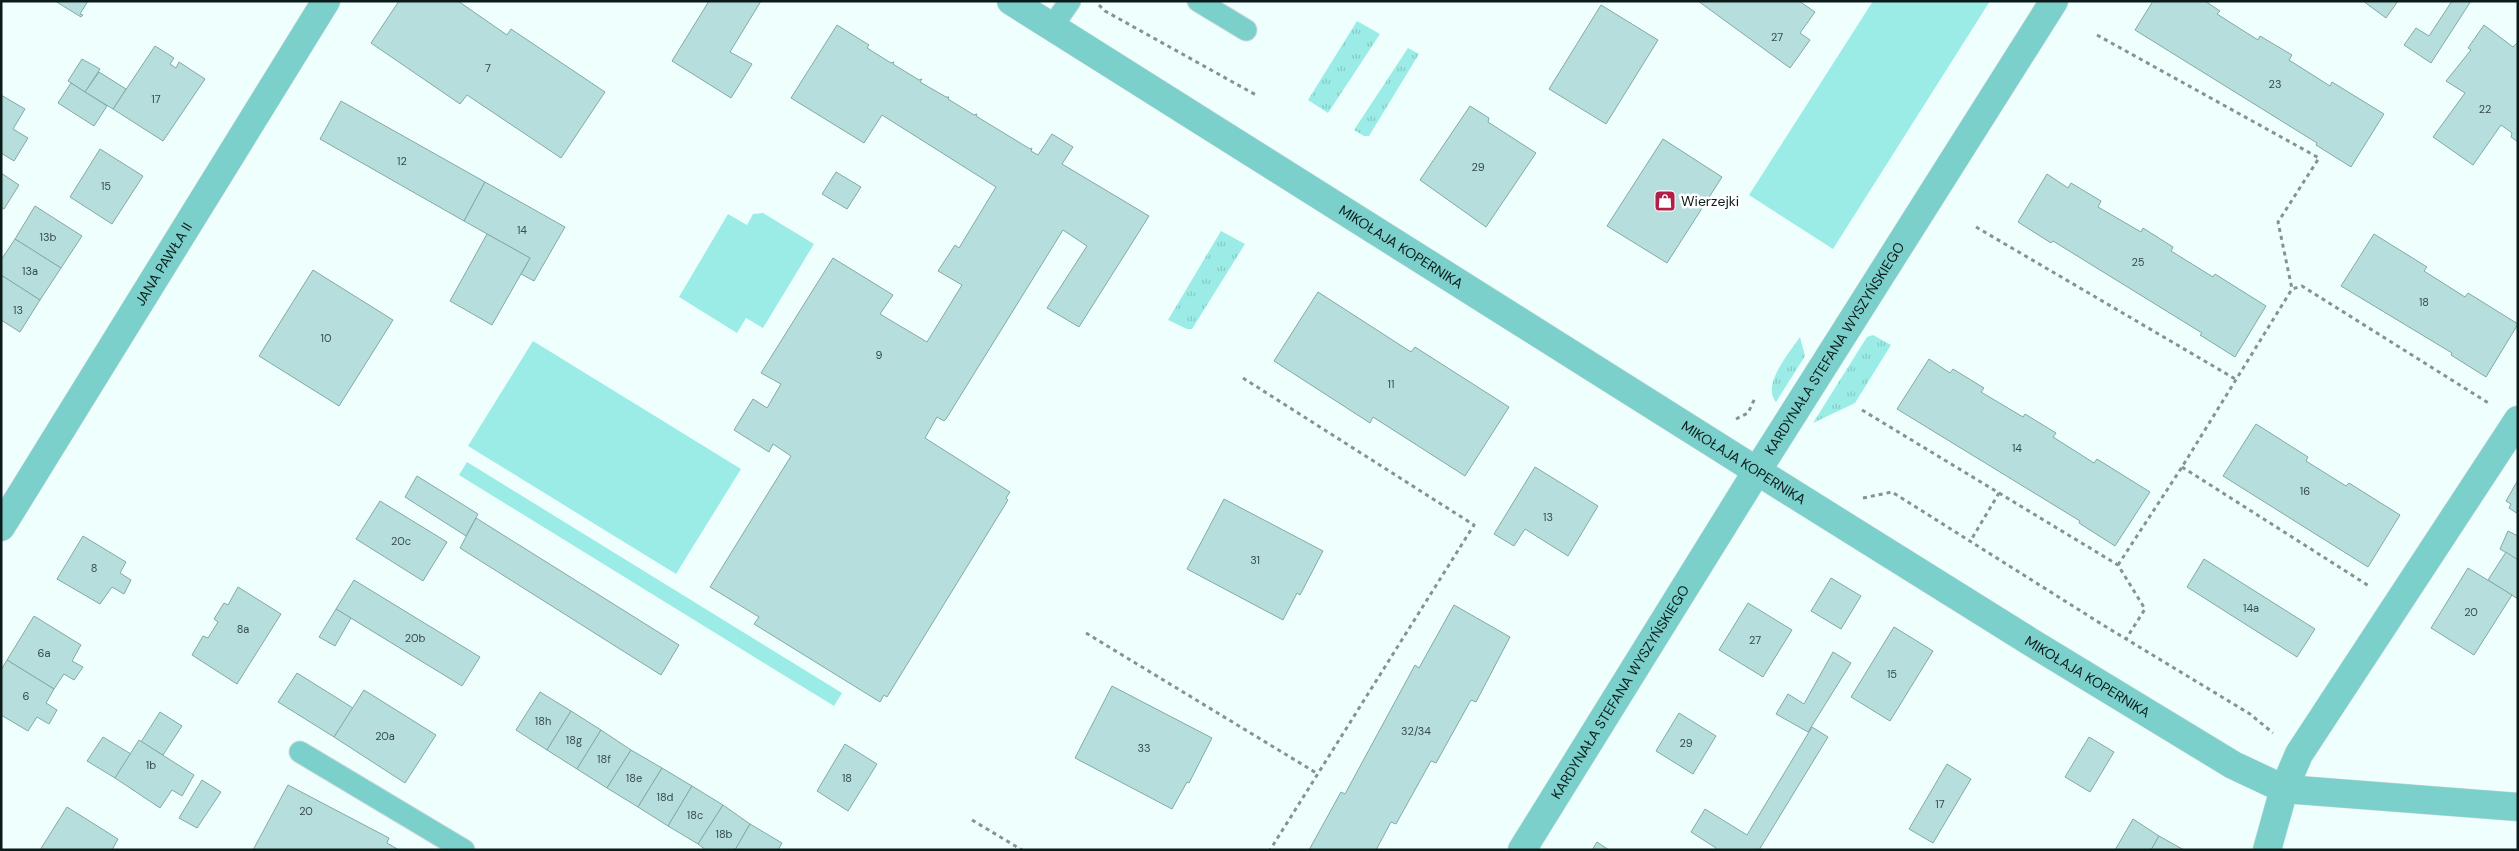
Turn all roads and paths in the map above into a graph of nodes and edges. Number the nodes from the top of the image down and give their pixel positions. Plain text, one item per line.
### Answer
1 (326, 1) edge
2 (1011, 1) edge
3 (1070, 1) edge
4 (1095, 1) edge
5 (1198, 1) edge
6 (2054, 1) edge
7 (1052, 27) junction
8 (1246, 30) dead end
9 (2097, 35) dead end
10 (1256, 95) dead end
11 (1976, 227) dead end
12 (2292, 289) junction
13 (1243, 378) dead end
14 (2236, 380) junction
15 (1862, 410) dead end
16 (2518, 420) edge
17 (2182, 468) junction
18 (1757, 471) junction
19 (1999, 493) junction
20 (1856, 500) dead end
21 (1, 527) edge
22 (1971, 540) junction
23 (2118, 565) junction
24 (2397, 604) junction
25 (1086, 633) dead end
26 (2126, 639) junction
27 (300, 752) dead end
28 (2299, 754) junction
29 (1318, 774) junction
30 (2284, 789) junction
31 (2518, 807) edge
32 (972, 820) dead end
33 (464, 850) edge
34 (1022, 850) edge
35 (1270, 850) edge
36 (1522, 850) edge
37 (2267, 850) edge

1 - 21 street, JANA PAWŁA II
2 - 7 street, MIKOŁAJA KOPERNIKA
3 - 7 lane
4 - 10 path
5 - 8 lane
6 - 18 street, KARDYNAŁA STEFANA WYSZYŃSKIEGO
7 - 18 street, MIKOŁAJA KOPERNIKA
9 - 12 path
11 - 14 path
12 - 14 path
12 - 16 path
13 - 29 path
14 - 17 path
15 - 19 path
16 - 24 street
17 - 23 path
17 - 24 path
18 - 30 street, MIKOŁAJA KOPERNIKA
18 - 36 street, KARDYNAŁA STEFANA WYSZYŃSKIEGO
19 - 22 path
19 - 23 path
20 - 22 path
22 - 26 path
23 - 26 path
24 - 28 street
25 - 29 path
26 - 28 path
27 - 33 lane
28 - 30 street
29 - 35 path
30 - 31 street, MIKOŁAJA KOPERNIKA
30 - 37 street
32 - 34 path

